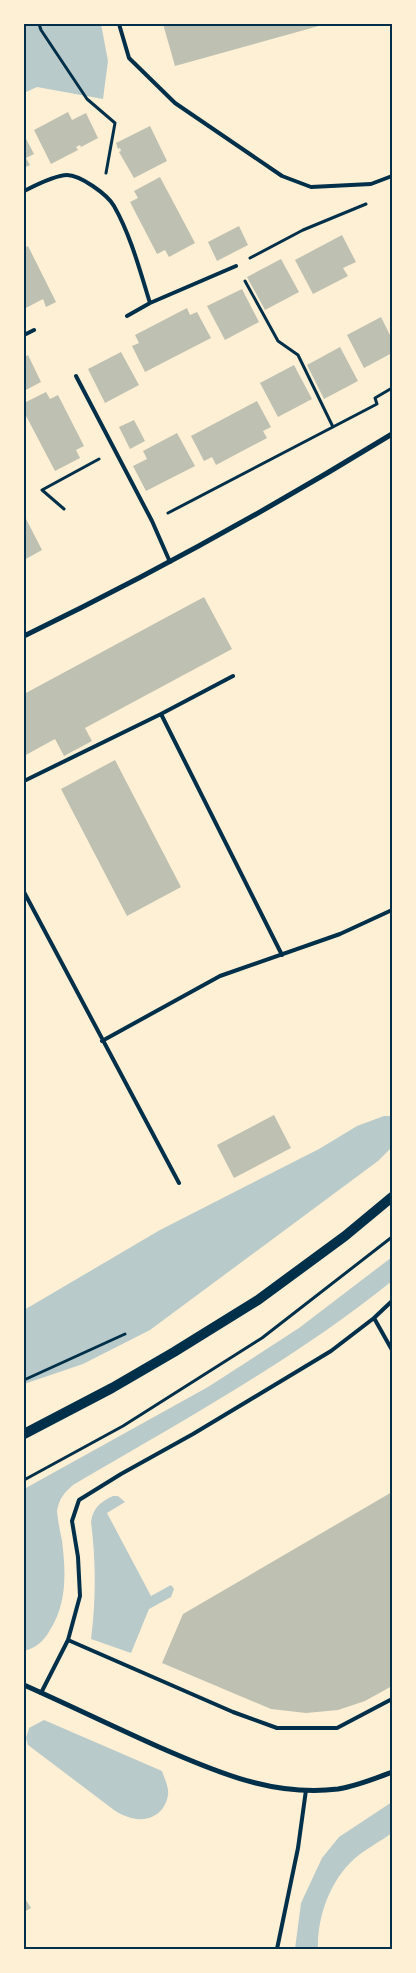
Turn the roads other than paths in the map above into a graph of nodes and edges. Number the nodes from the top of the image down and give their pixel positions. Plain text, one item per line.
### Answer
1 (118, 24) edge
2 (392, 176) edge
3 (24, 191) edge
4 (236, 266) road end
5 (150, 303) junction
6 (127, 316) dead end
7 (34, 330) dead end
8 (24, 335) edge
9 (76, 376) dead end
10 (392, 434) edge
11 (170, 562) junction
12 (24, 636) edge
13 (232, 676) dead end
14 (161, 714) junction
15 (24, 781) edge
16 (24, 892) edge
17 (392, 910) edge
18 (282, 955) junction
19 (102, 1040) junction
20 (180, 1183) dead end
21 (392, 1197) edge
22 (392, 1301) edge
23 (374, 1318) junction
24 (392, 1350) edge
25 (24, 1433) edge
26 (68, 1640) junction
27 (24, 1686) edge
28 (41, 1693) junction
29 (392, 1699) edge
30 (392, 1772) edge
31 (306, 1790) junction
32 (276, 1949) edge

1 - 2 lane
3 - 5 lane
4 - 5 lane
5 - 6 lane
7 - 8 lane
9 - 11 lane
10 - 11 street
11 - 12 street
13 - 14 lane
14 - 15 lane
14 - 18 lane
16 - 19 lane
17 - 18 lane
18 - 19 lane
19 - 20 lane
21 - 25 main road
22 - 23 lane
23 - 24 lane
23 - 26 lane
26 - 28 lane
26 - 29 lane
27 - 28 street
28 - 31 street
30 - 31 street
31 - 32 lane

